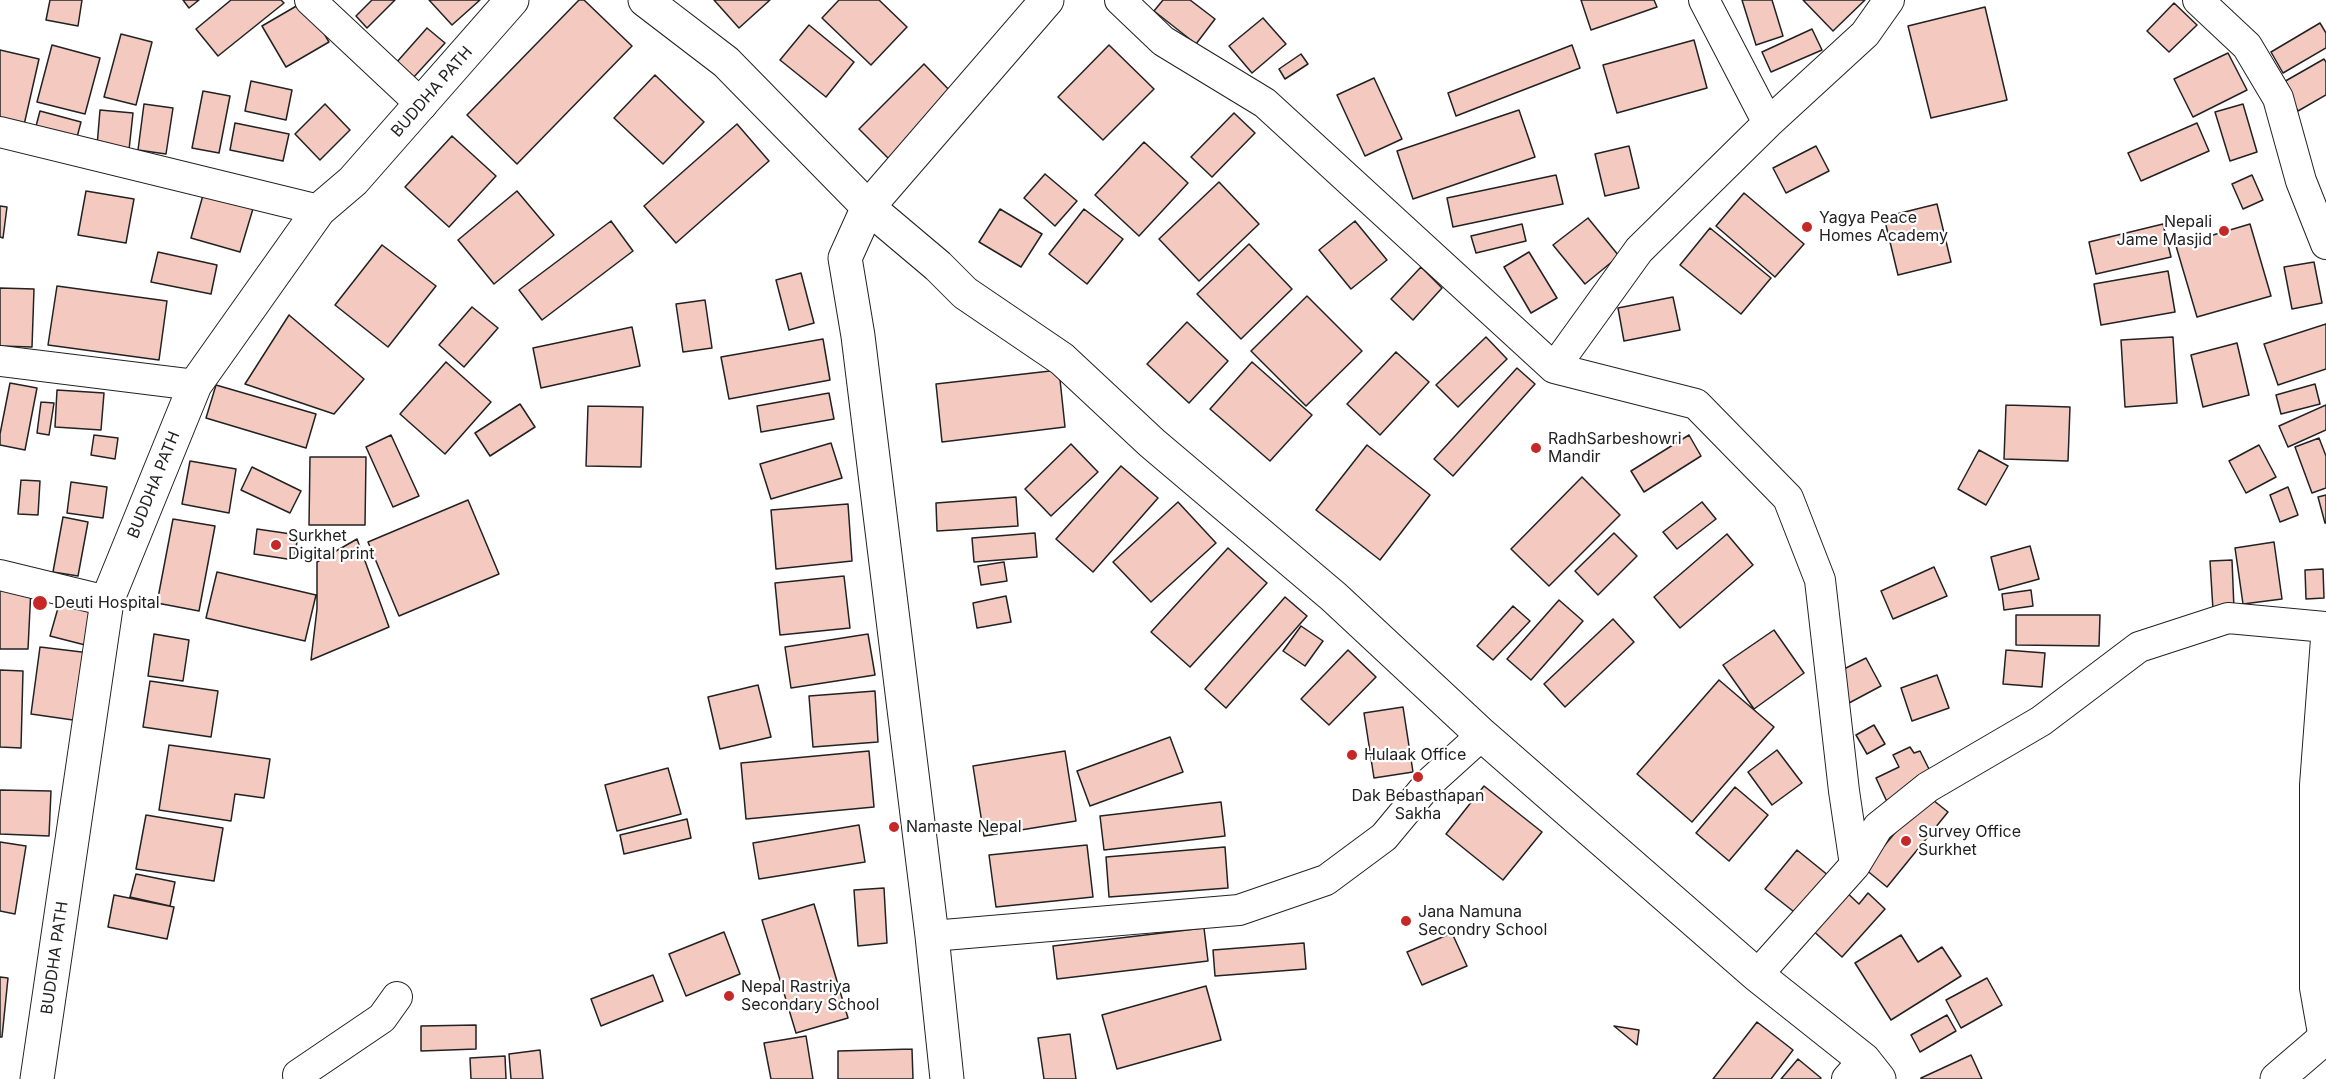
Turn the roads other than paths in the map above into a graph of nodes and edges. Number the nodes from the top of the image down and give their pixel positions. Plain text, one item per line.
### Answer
1 (310, 0) edge
2 (512, 0) edge
3 (645, 0) edge
4 (1047, 0) edge
5 (1120, 0) edge
6 (1704, 0) edge
7 (1889, 0) edge
8 (2198, 0) edge
9 (422, 105) junction
10 (1768, 123) junction
11 (0, 132) edge
12 (868, 207) junction
13 (319, 210) junction
14 (2326, 244) edge
15 (0, 361) edge
16 (1554, 368) junction
17 (195, 385) junction
18 (0, 575) edge
19 (106, 601) junction
20 (2326, 627) edge
21 (2326, 639) edge
22 (1482, 735) junction
23 (1855, 866) junction
24 (932, 936) junction
25 (1757, 975) junction
26 (397, 997) dead end
27 (2325, 1038) edge
28 (1863, 1073) edge
29 (298, 1075) dead end
30 (37, 1079) edge
31 (947, 1079) edge
32 (2277, 1079) edge

1 - 9 street
2 - 9 street, BUDDHA PATH
3 - 12 street
4 - 12 street
5 - 16 street
6 - 10 street
7 - 10 street
8 - 14 street
9 - 13 street, BUDDHA PATH
10 - 16 street
11 - 13 street
12 - 22 street
12 - 24 street
13 - 17 street, BUDDHA PATH
15 - 17 street
16 - 23 street
17 - 19 street, BUDDHA PATH
18 - 19 street
19 - 30 street, BUDDHA PATH
20 - 23 street
21 - 27 street
22 - 24 street
22 - 25 street
23 - 25 street
24 - 31 street
25 - 28 street
26 - 29 street
27 - 32 street

